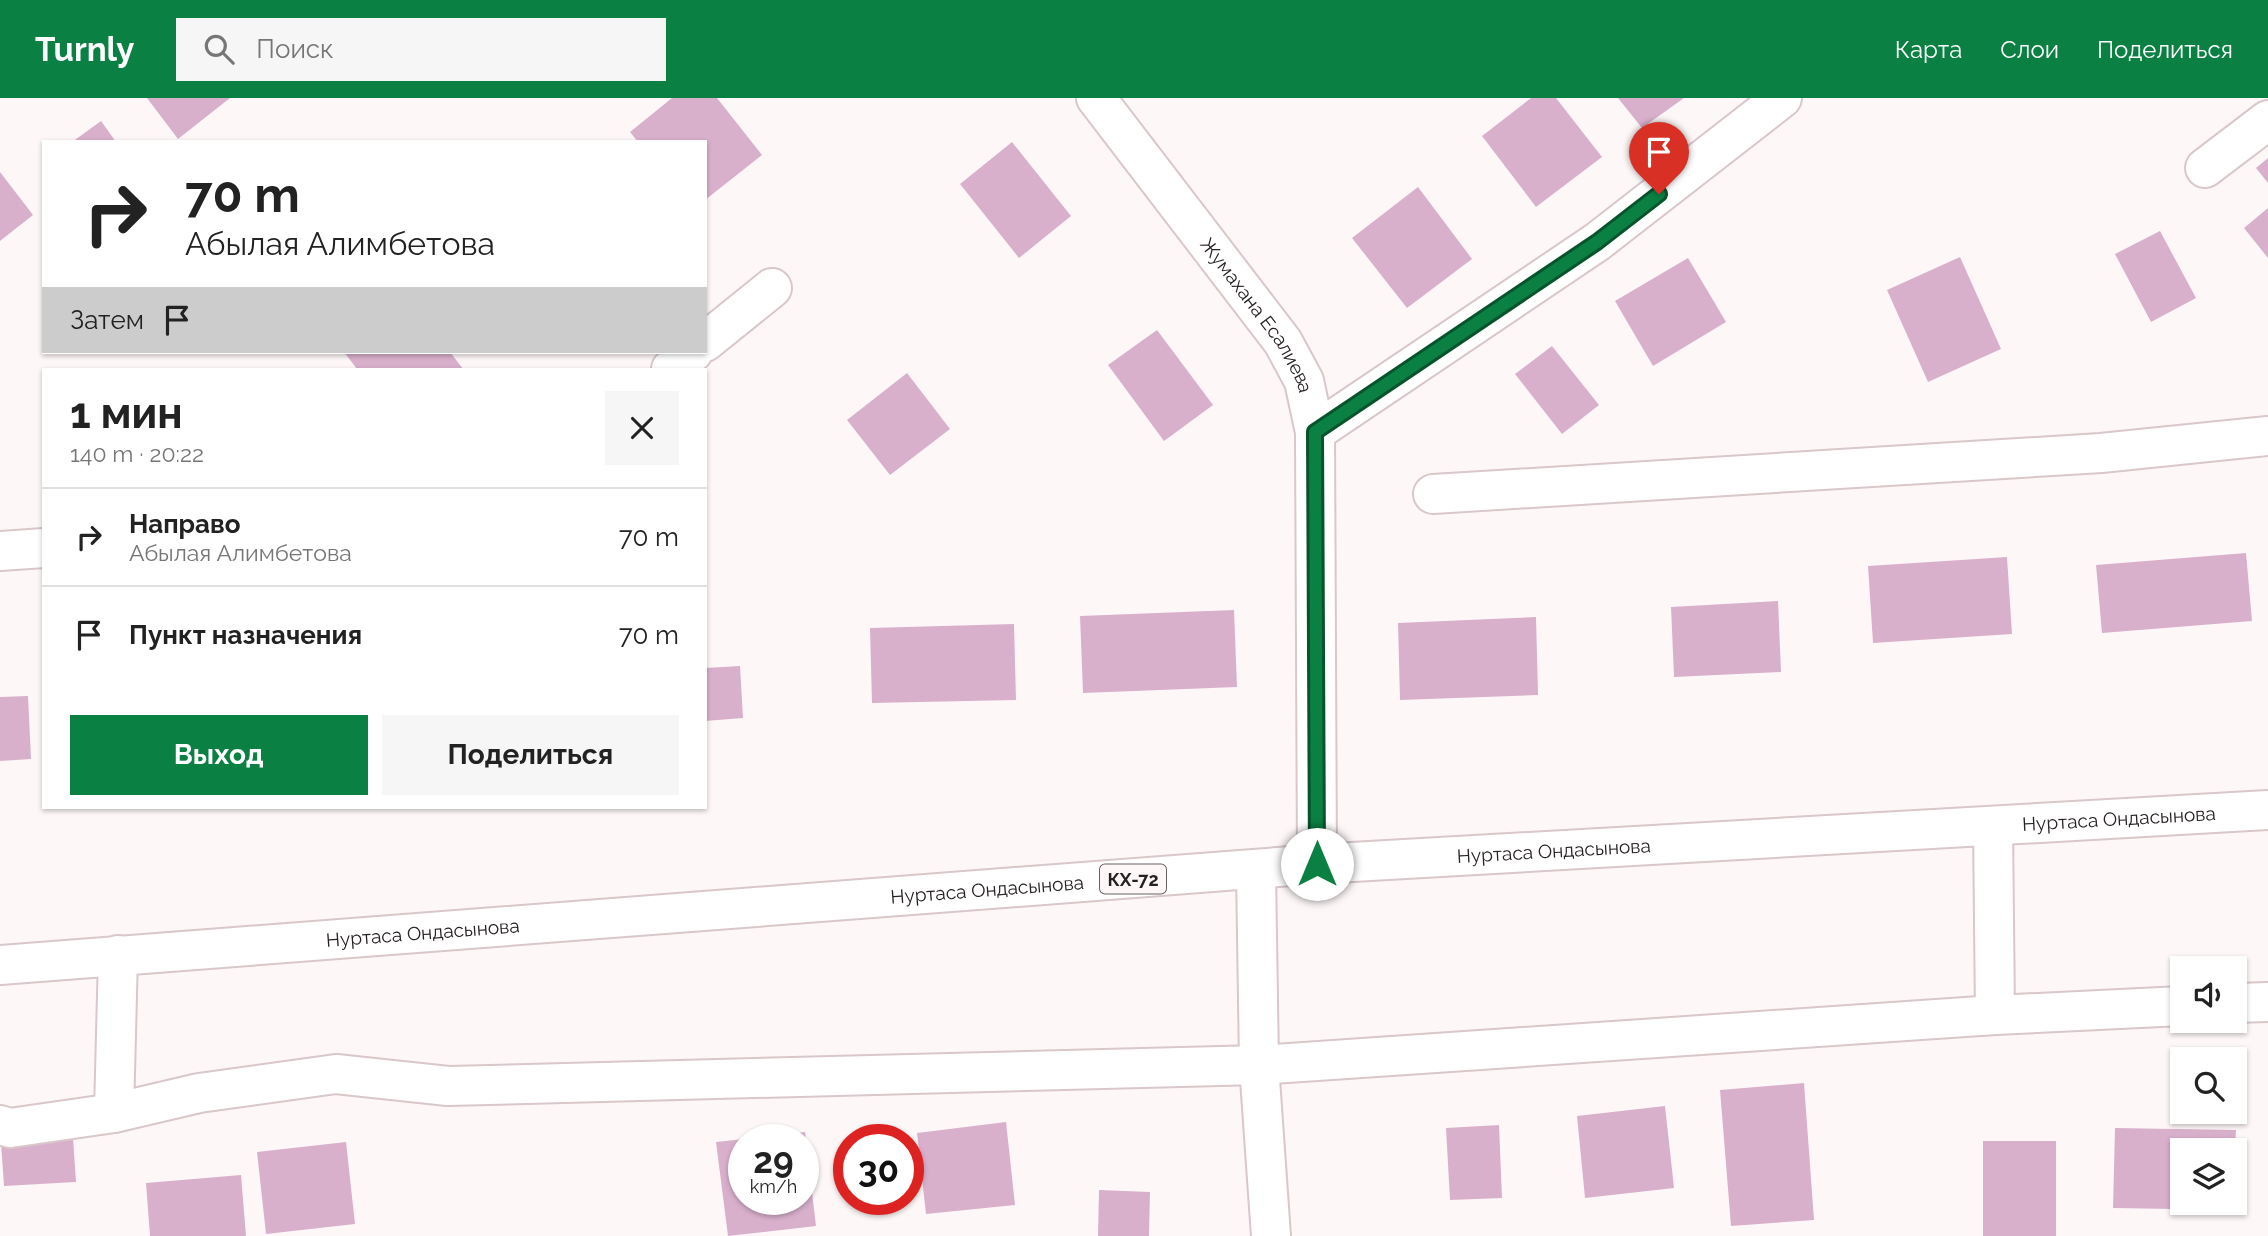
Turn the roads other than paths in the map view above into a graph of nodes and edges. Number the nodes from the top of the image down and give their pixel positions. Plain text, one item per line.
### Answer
1 (1096, 98) edge
2 (1782, 98) edge
3 (2268, 120) edge
4 (2205, 168) dead end
5 (772, 288) dead end
6 (707, 340) edge
7 (690, 354) edge
8 (672, 368) edge
9 (1315, 432) junction
10 (2268, 436) edge
11 (1433, 494) dead end
12 (42, 548) edge
13 (0, 551) edge
14 (2268, 810) edge
15 (1993, 826) junction
16 (1317, 864) junction
17 (1256, 870) junction
18 (118, 955) junction
19 (0, 965) edge
20 (2268, 1002) edge
21 (2247, 1003) edge
22 (2170, 1007) edge
23 (1995, 1015) junction
24 (1259, 1065) junction
25 (114, 1113) junction
26 (0, 1125) edge
27 (1271, 1236) edge

1 - 9 street, Жумахана Есалиева
2 - 9 street
3 - 4 street
5 - 6 street
7 - 8 street
9 - 16 street, Жумахана Есалиева
10 - 11 street
12 - 13 street
14 - 15 street, Нуртаса Ондасынова / КХ-72
15 - 16 street, Нуртаса Ондасынова / КХ-72
15 - 23 street
16 - 17 street, Нуртаса Ондасынова / КХ-72
17 - 18 street, Нуртаса Ондасынова / КХ-72
17 - 24 street
18 - 19 street, Нуртаса Ондасынова / КХ-72
18 - 25 street
20 - 21 street
22 - 23 street
23 - 24 street
24 - 25 street
24 - 27 street
25 - 26 street

